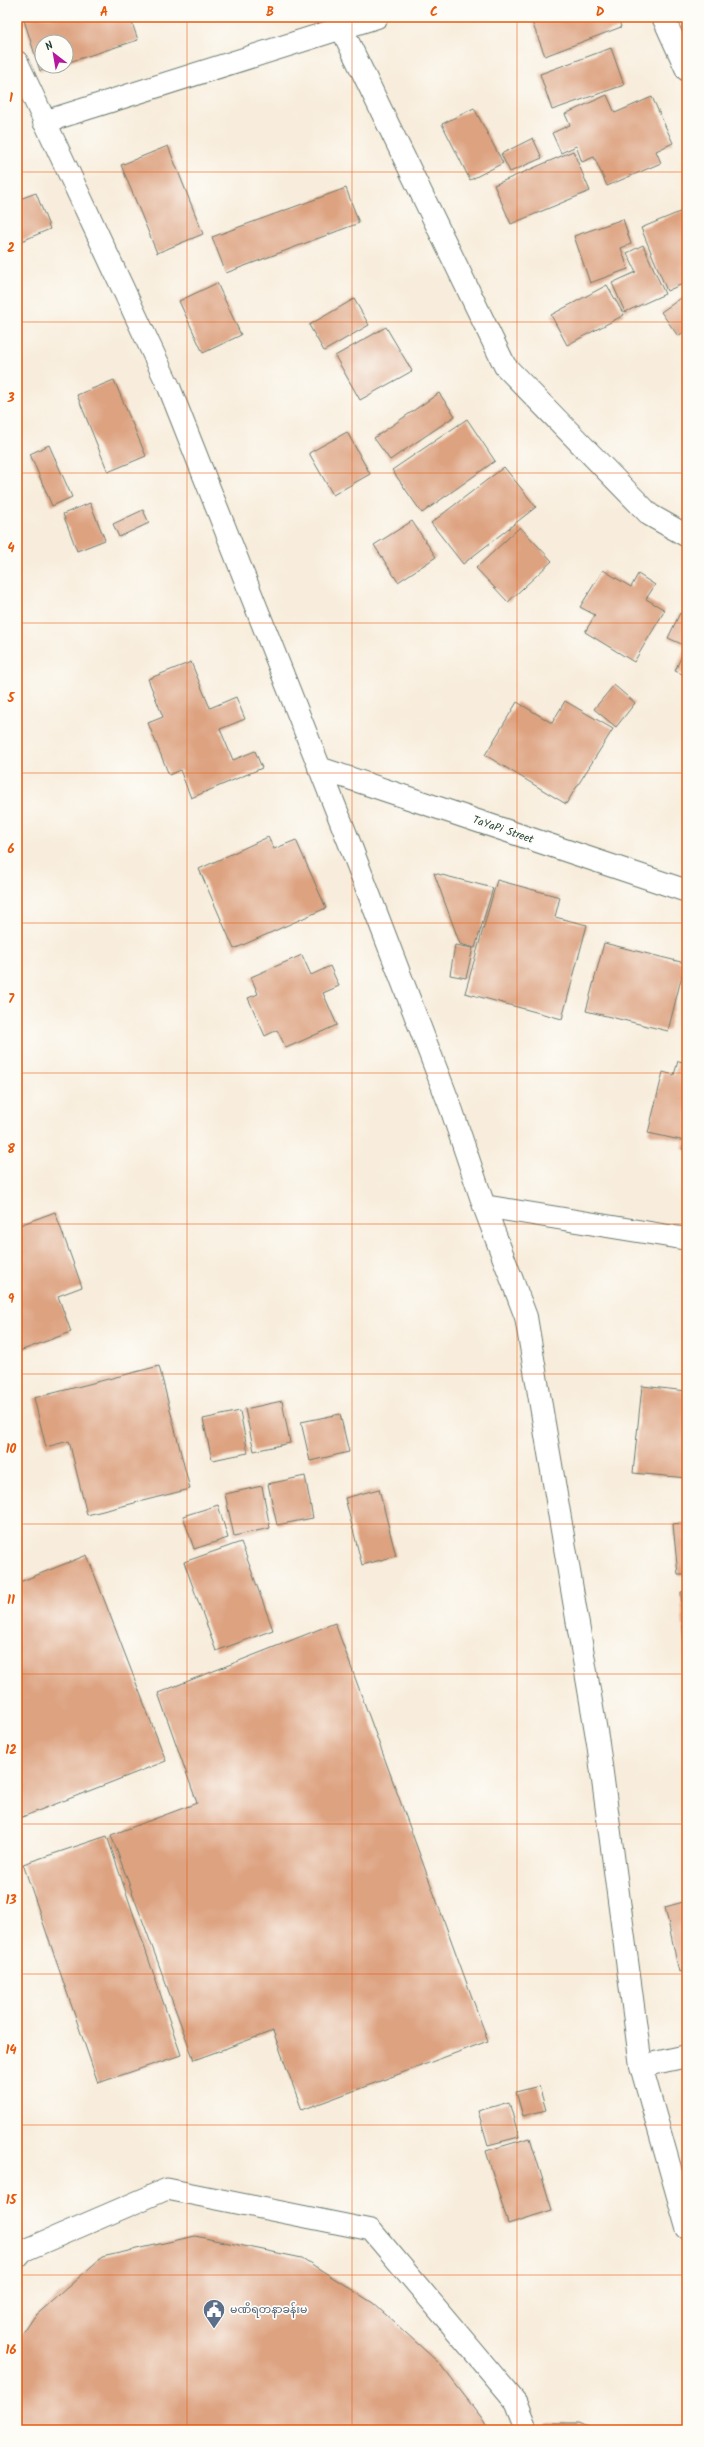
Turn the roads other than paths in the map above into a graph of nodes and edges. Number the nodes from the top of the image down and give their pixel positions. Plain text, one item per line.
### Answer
1 (377, 17) edge
2 (663, 17) edge
3 (338, 23) edge
4 (17, 62) edge
5 (687, 70) edge
6 (44, 122) junction
7 (687, 536) edge
8 (319, 768) junction
9 (687, 891) edge
10 (484, 1206) junction
11 (687, 1239) edge
12 (687, 2056) edge
13 (641, 2066) junction
14 (687, 2228) edge
15 (17, 2258) edge
16 (527, 2430) edge

1 - 3 street
2 - 5 street
3 - 6 street
3 - 7 street
4 - 6 street
6 - 8 street
8 - 9 street, TaYaPi Street
8 - 10 street
10 - 11 street
10 - 13 street
12 - 13 street
13 - 14 street
15 - 16 lane

